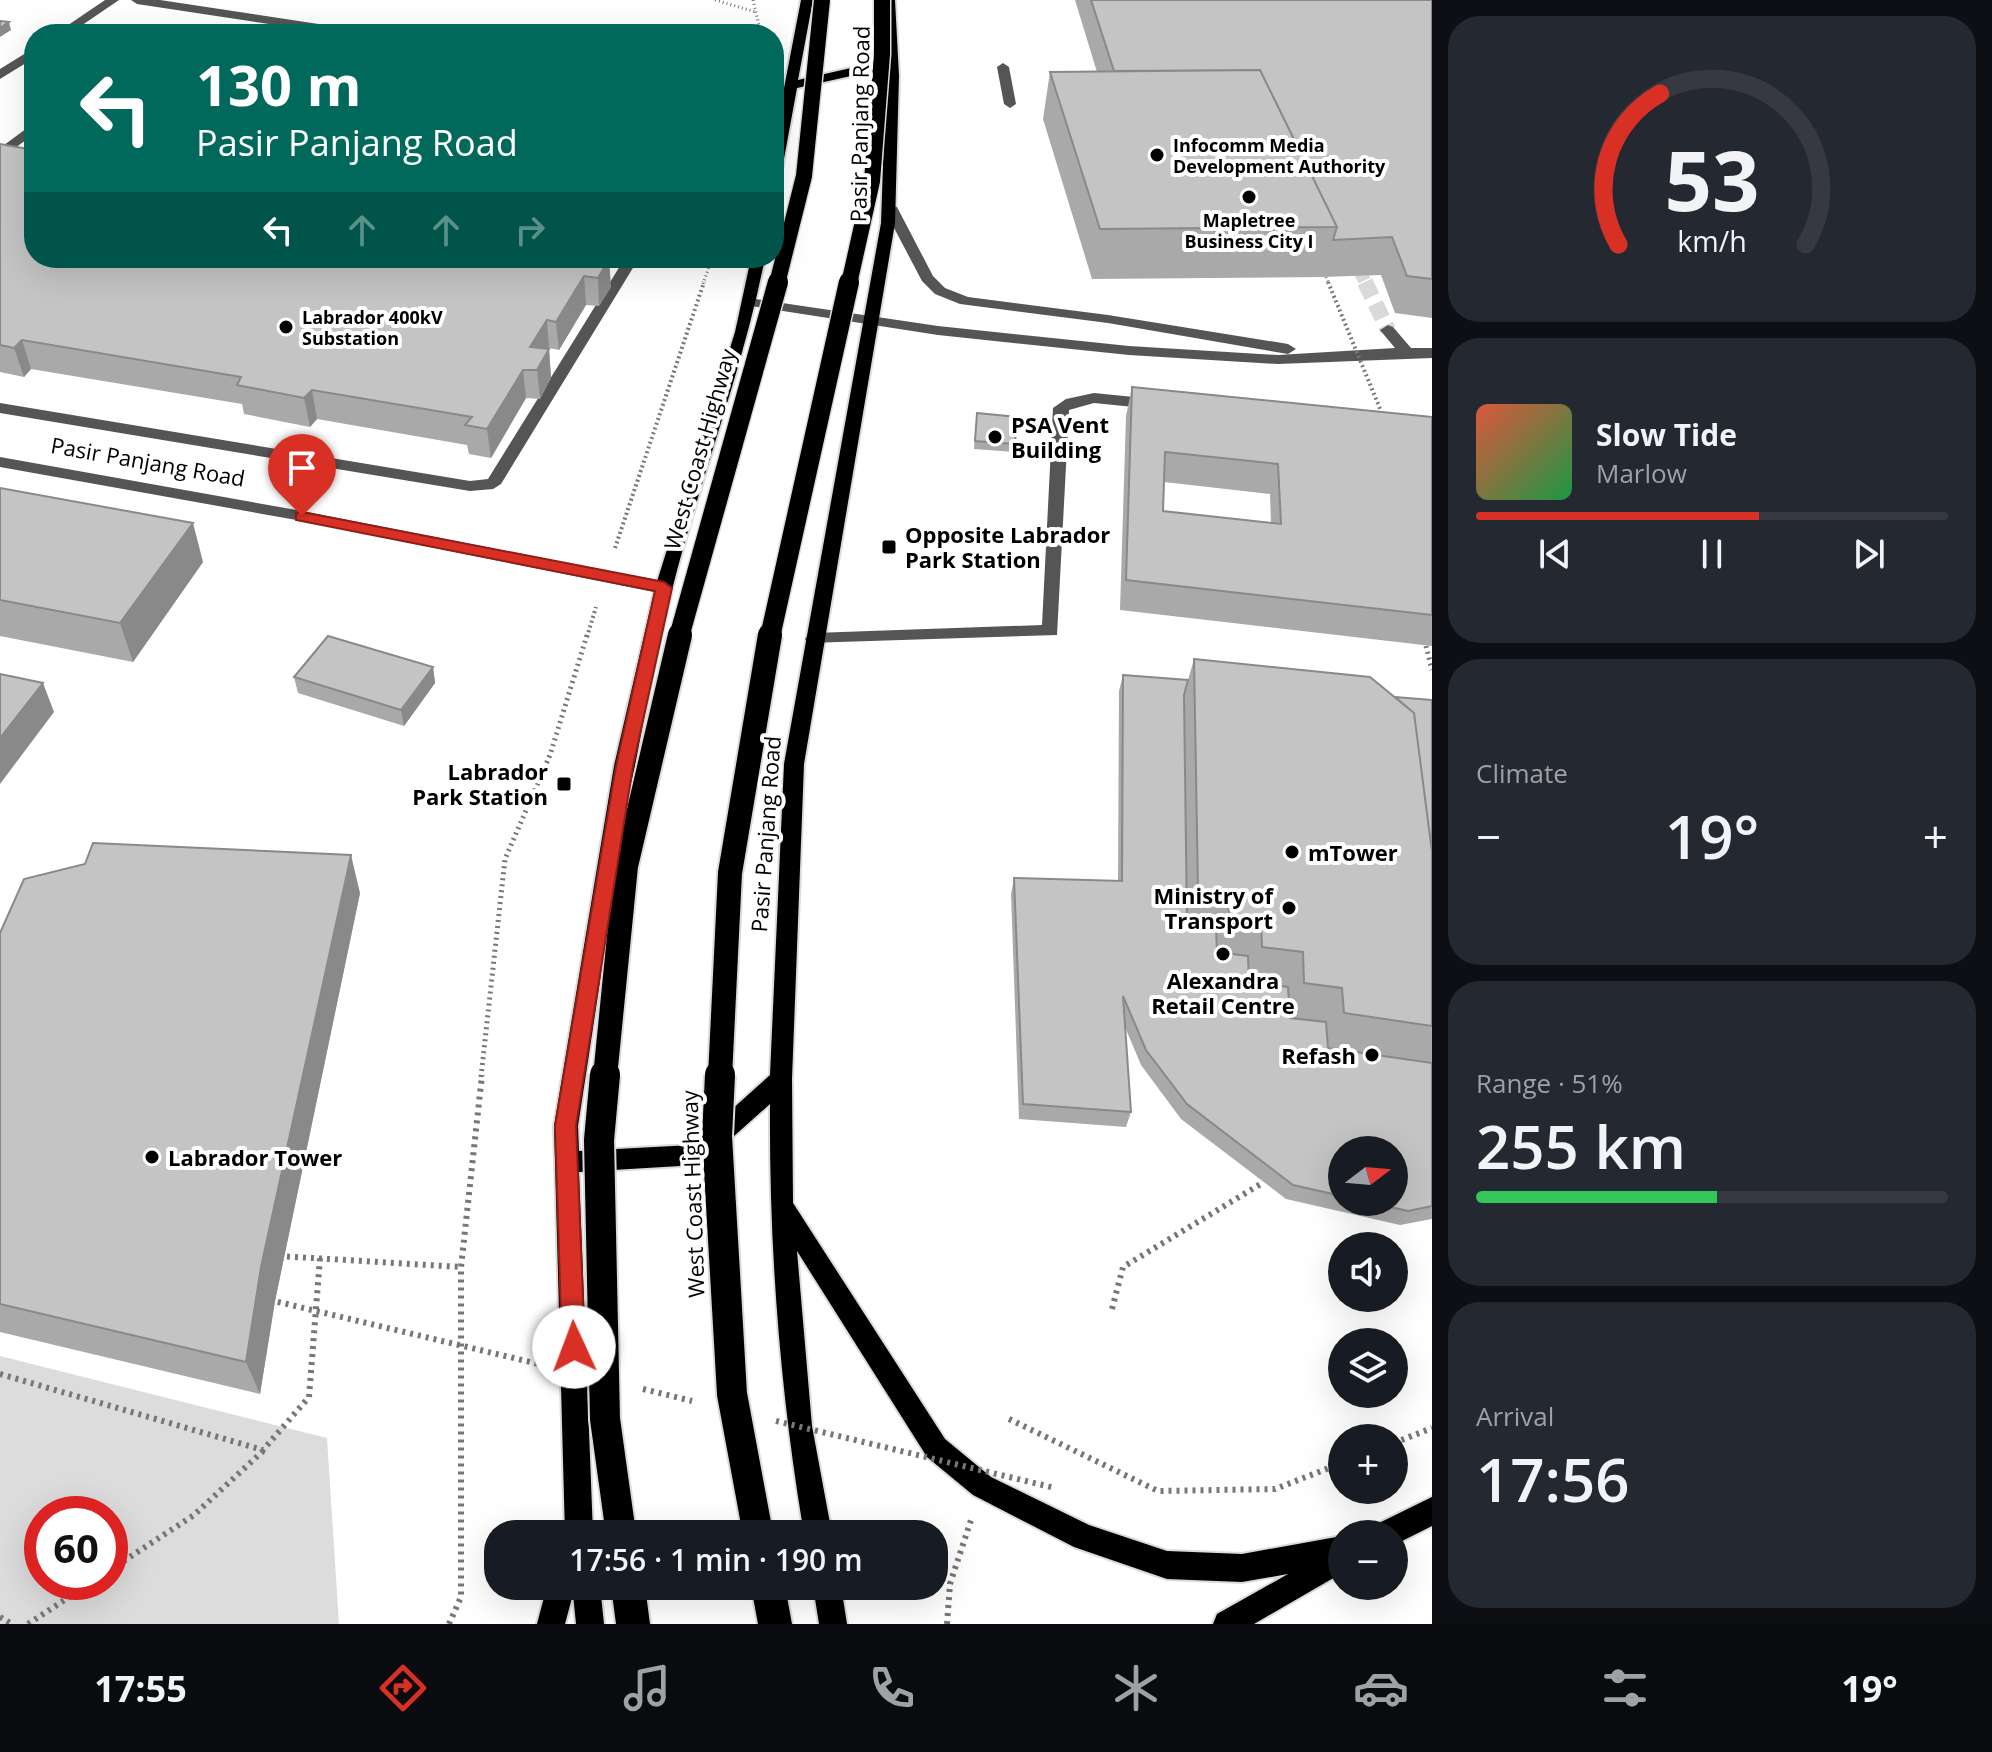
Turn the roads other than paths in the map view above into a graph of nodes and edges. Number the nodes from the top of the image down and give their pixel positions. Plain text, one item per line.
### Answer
1 (113, 0) edge
2 (137, 0) edge
3 (807, 0) edge
4 (822, 0) edge
5 (882, 0) edge
6 (889, 0) edge
7 (76, 24) edge
8 (293, 24) edge
9 (24, 60) edge
10 (1003, 67) dead end
11 (0, 75) edge
12 (893, 76) junction
13 (789, 86) junction
14 (1010, 104) dead end
15 (784, 116) edge
16 (24, 136) edge
17 (0, 156) edge
18 (23, 160) edge
19 (890, 207) junction
20 (784, 257) edge
21 (621, 268) edge
22 (756, 268) edge
23 (781, 268) edge
24 (749, 302) junction
25 (867, 323) junction
26 (1388, 330) tunnel mouth
27 (1406, 351) junction
28 (1432, 353) edge
29 (1348, 357) junction
30 (1174, 406) edge
31 (0, 408) edge
32 (0, 462) edge
33 (664, 588) junction
34 (814, 639) junction
35 (781, 1079) junction
36 (568, 1162) junction
37 (781, 1205) junction
38 (1432, 1511) edge
39 (577, 1520) edge
40 (619, 1520) edge
41 (755, 1520) edge
42 (816, 1520) edge
43 (1408, 1523) edge
44 (1328, 1553) edge
45 (1328, 1566) edge
46 (557, 1600) edge
47 (587, 1600) edge
48 (630, 1600) edge
49 (771, 1600) edge
50 (829, 1600) edge
51 (551, 1624) edge
52 (590, 1624) edge
53 (633, 1624) edge
54 (775, 1624) edge
55 (833, 1624) edge
56 (1227, 1624) edge

1 - 7 lane
2 - 8 lane
3 - 13 main road
4 - 20 highway, West Coast Highway, bridge
5 - 41 highway, West Coast Highway, bridge
6 - 12 main road, Pasir Panjang Road
9 - 11 lane
10 - 14 lane
12 - 13 main road
12 - 19 main road, Pasir Panjang Road
13 - 15 main road
16 - 17 lane
17 - 18 lane
19 - 25 main road, Pasir Panjang Road
19 - 29 lane
21 - 31 lane
22 - 24 main road
23 - 40 highway, West Coast Highway, bridge
24 - 25 lane
24 - 33 main road
25 - 29 lane
25 - 34 main road, Pasir Panjang Road
26 - 27 lane
27 - 28 lane
27 - 29 lane
30 - 34 lane
32 - 33 lane, Pasir Panjang Road
33 - 36 main road
34 - 35 main road, Pasir Panjang Road
35 - 36 main road
35 - 37 main road, Pasir Panjang Road
36 - 39 main road
37 - 42 main road, Pasir Panjang Road
37 - 44 main road
38 - 43 main road
45 - 56 main road
46 - 51 main road
47 - 52 main road
48 - 53 highway
49 - 54 highway
50 - 55 main road

